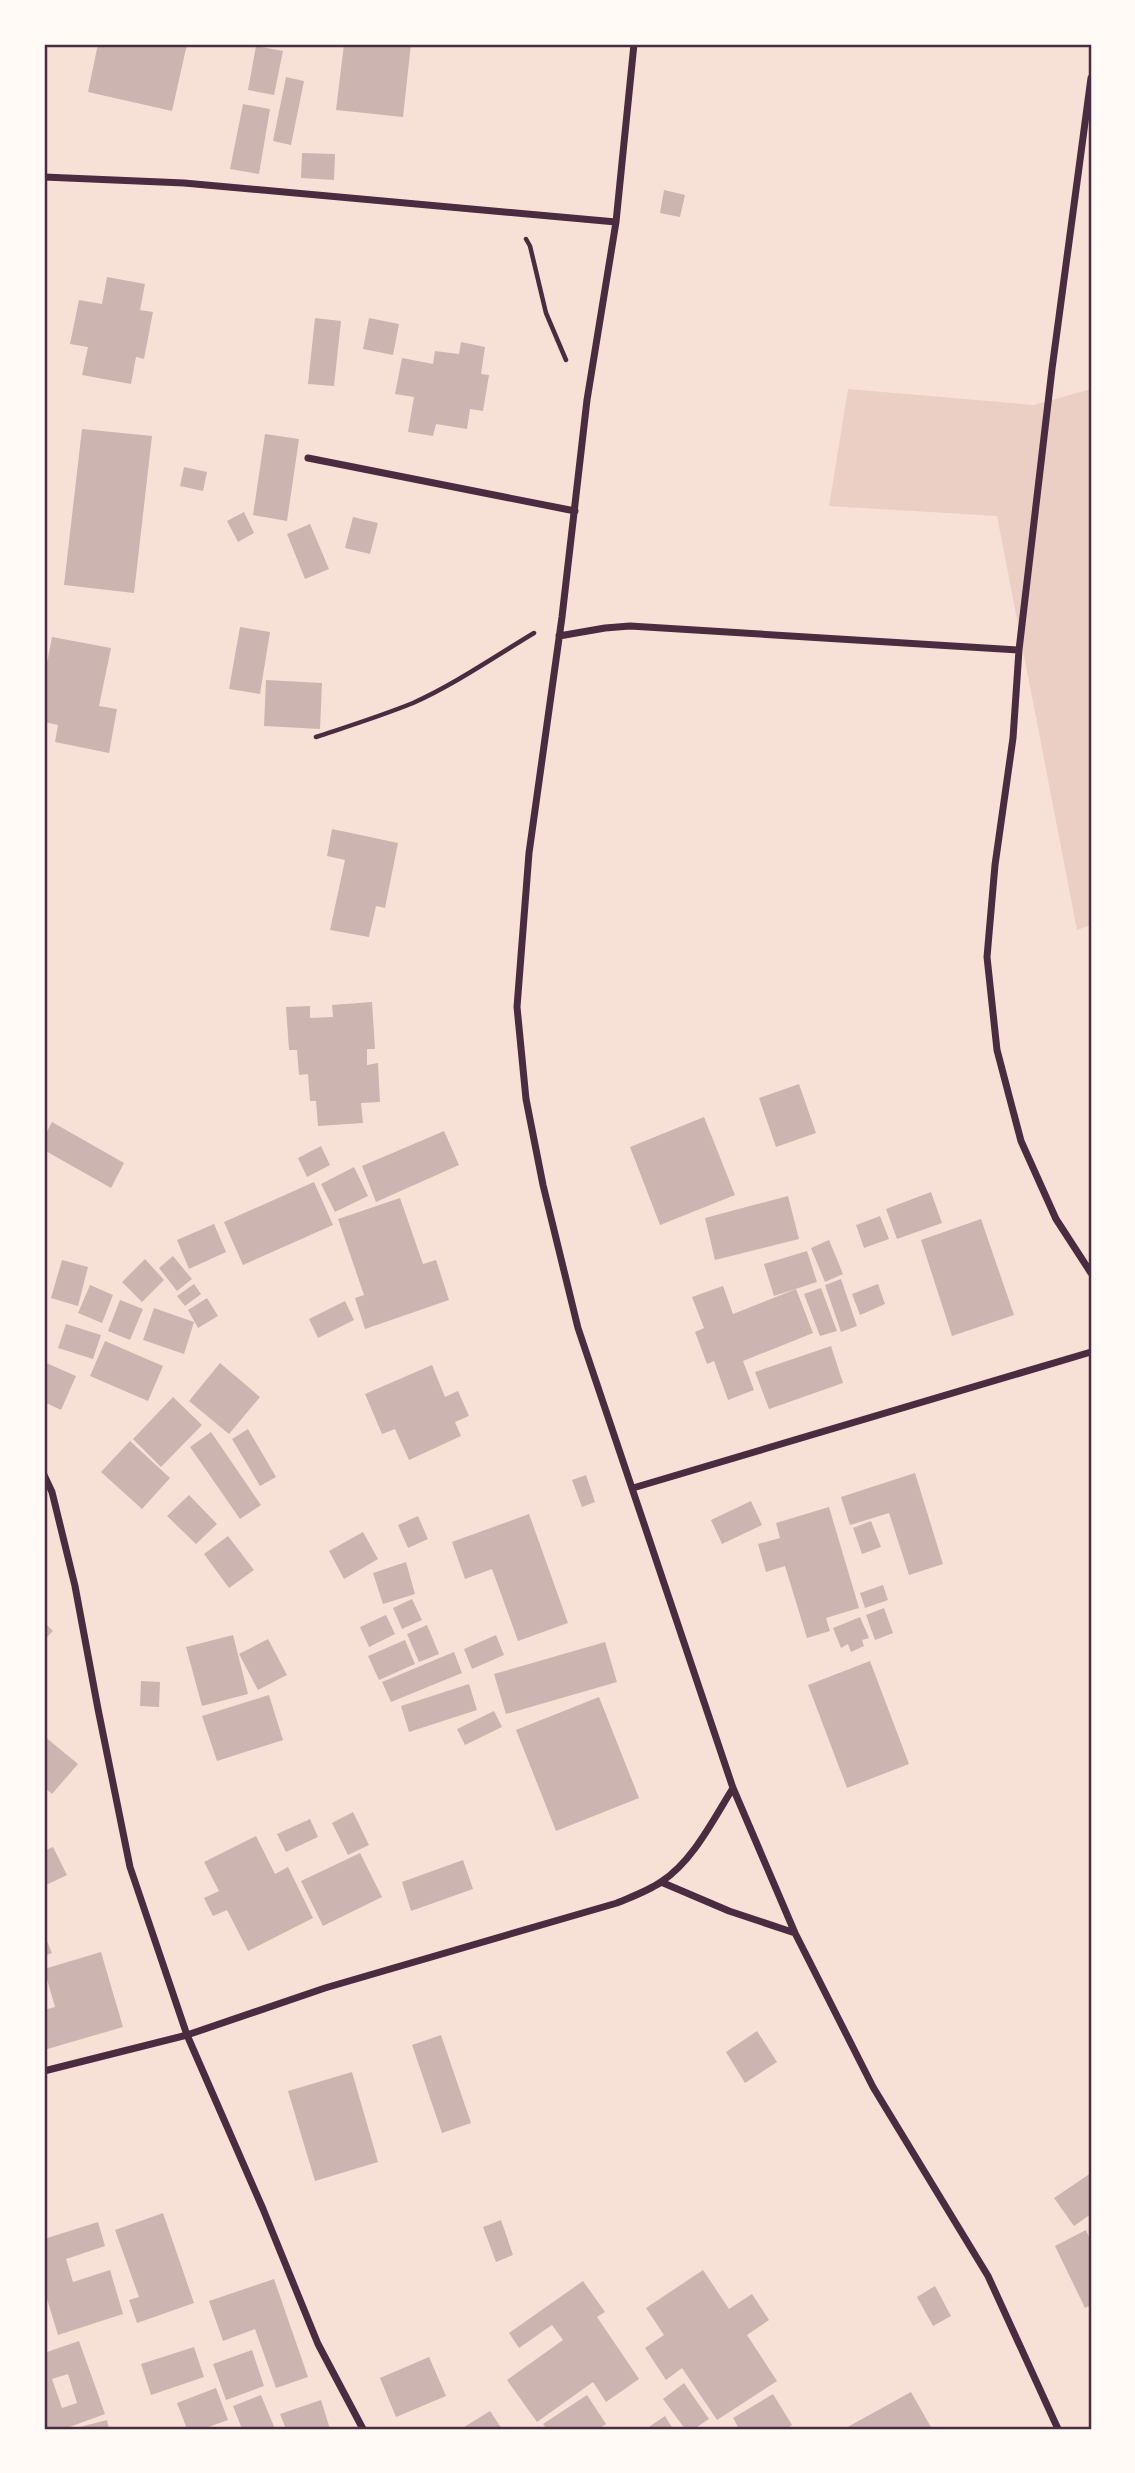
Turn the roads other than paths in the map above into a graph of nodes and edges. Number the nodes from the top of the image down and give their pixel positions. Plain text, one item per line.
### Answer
1 (634, 44) edge
2 (1091, 78) edge
3 (44, 177) edge
4 (616, 222) junction
5 (308, 458) dead end
6 (575, 510) junction
7 (559, 636) junction
8 (1019, 650) junction
9 (1091, 1273) edge
10 (1091, 1352) edge
11 (44, 1475) edge
12 (633, 1488) junction
13 (733, 1788) junction
14 (661, 1882) junction
15 (795, 1933) junction
16 (187, 2035) junction
17 (44, 2071) edge
18 (363, 2429) edge
19 (1058, 2429) edge

1 - 4 street
2 - 8 street
3 - 4 street
4 - 6 street
5 - 6 street
6 - 7 street
7 - 8 street
7 - 12 street
8 - 9 street
10 - 12 street
11 - 16 street
12 - 13 street
13 - 14 street
13 - 15 street
14 - 15 street
14 - 16 street
15 - 19 street
16 - 17 street
16 - 18 street

